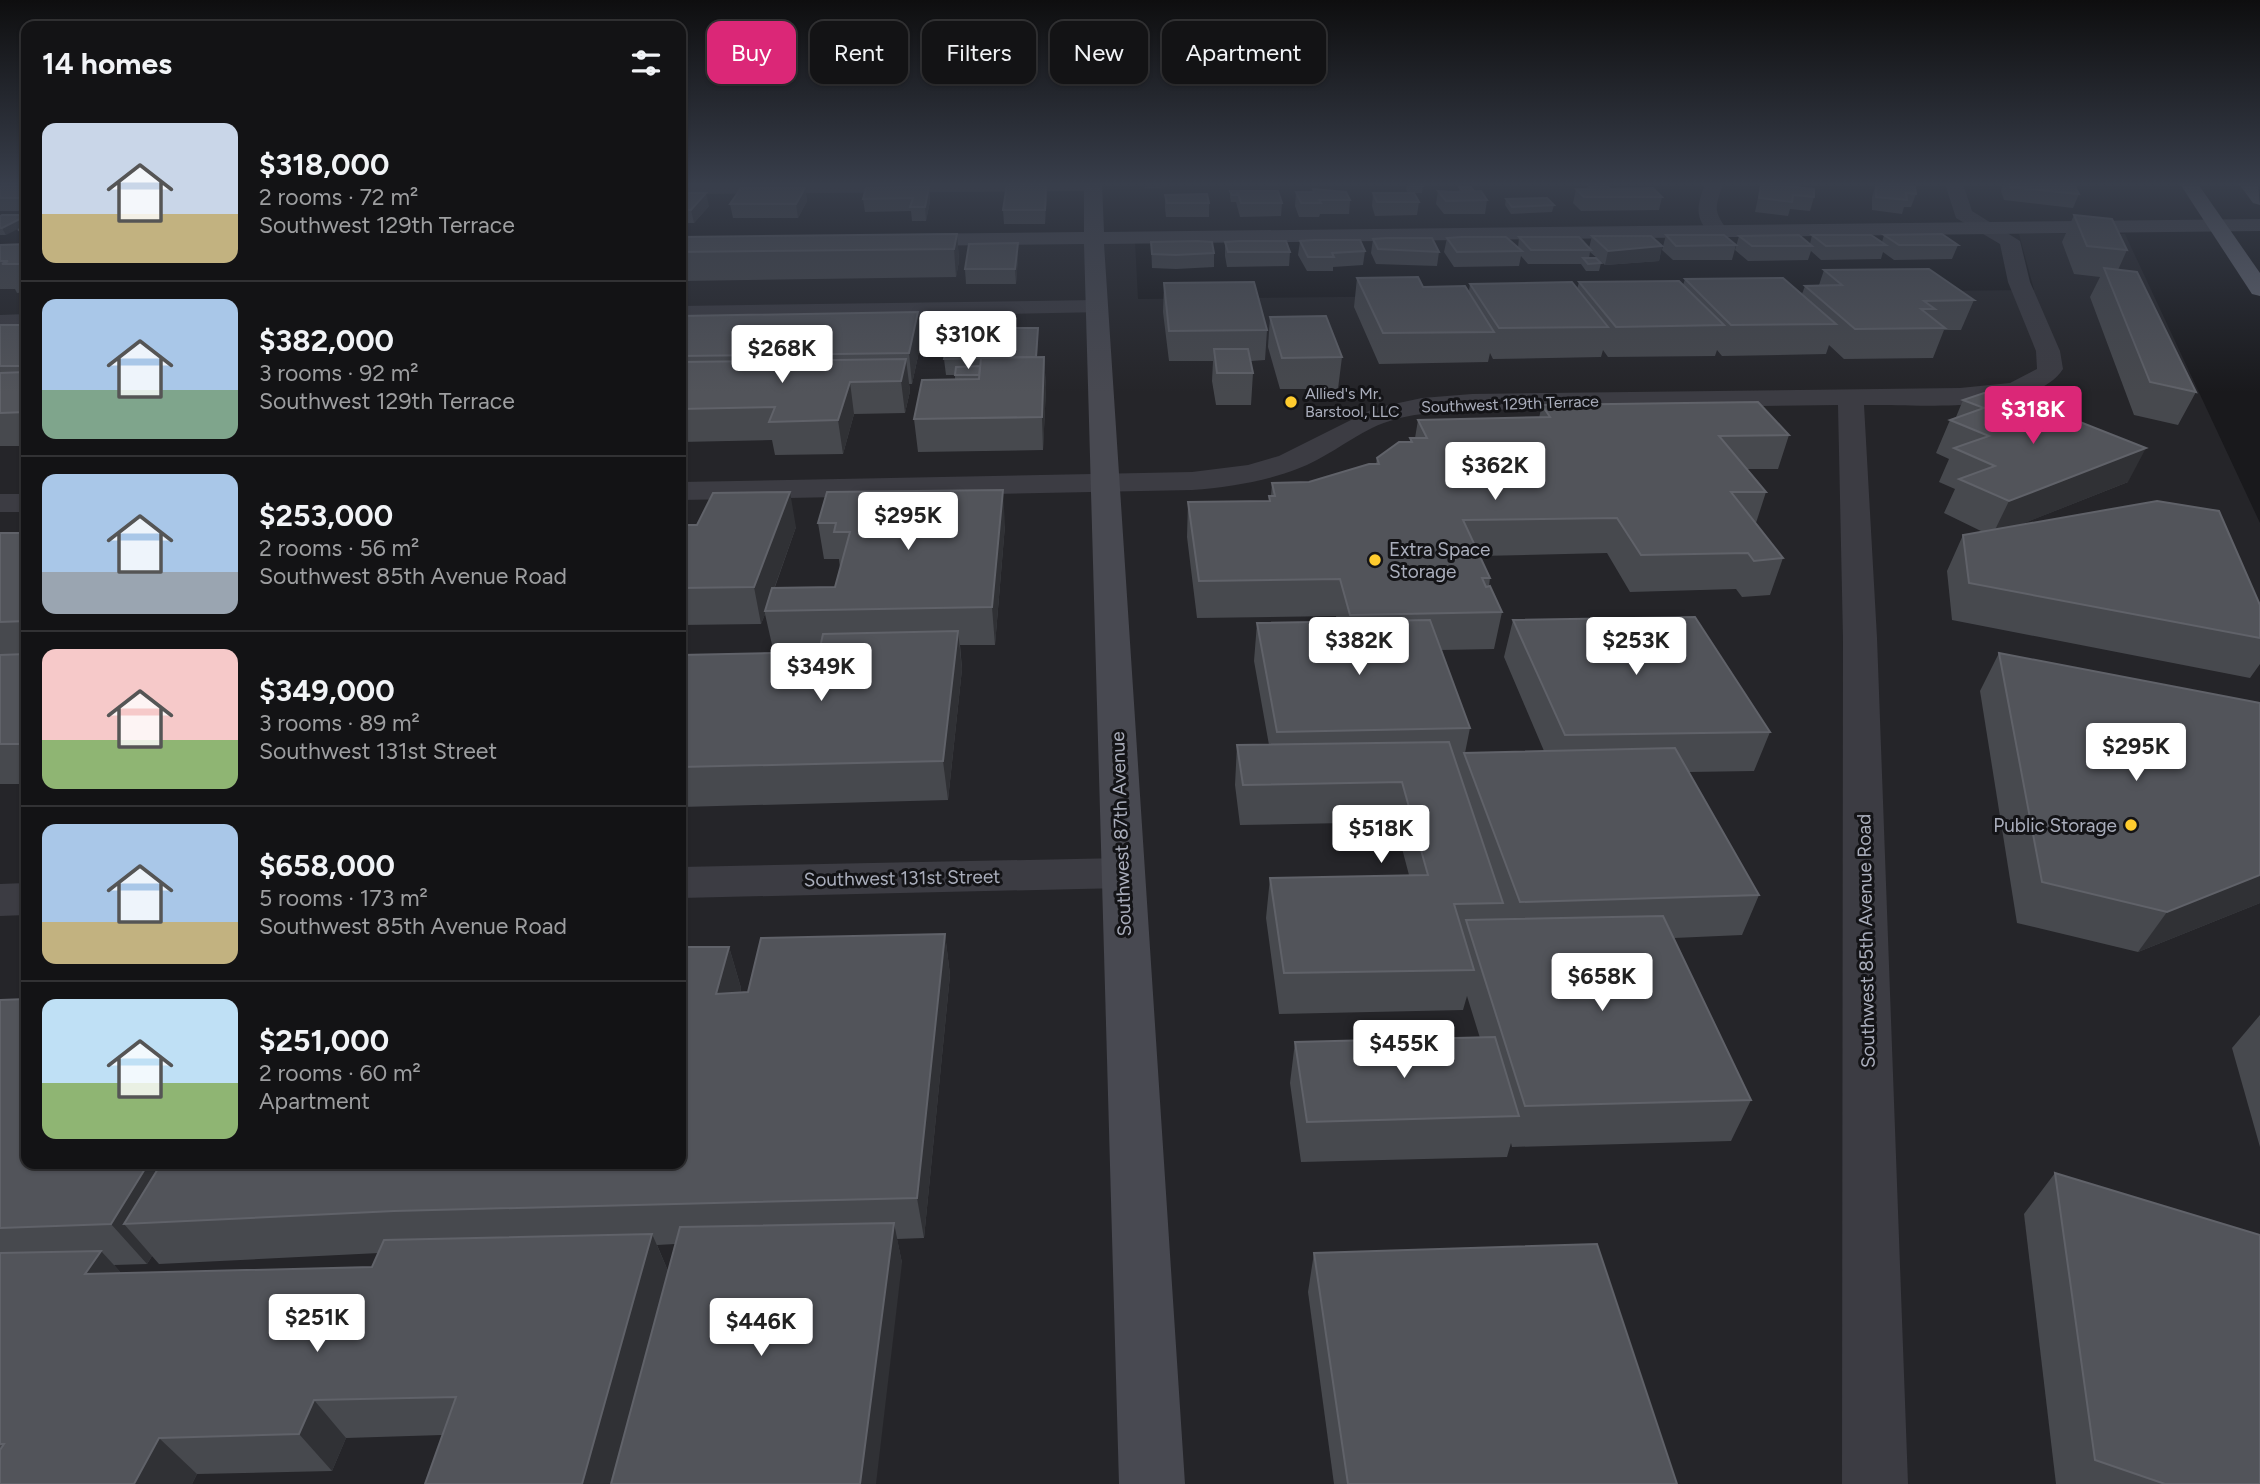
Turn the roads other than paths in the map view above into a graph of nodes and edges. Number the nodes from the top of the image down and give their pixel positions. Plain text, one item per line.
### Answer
1 (1094, 253) edge
2 (2013, 253) edge
3 (2236, 253) edge
4 (2260, 289) edge
5 (1096, 307) junction
6 (686, 313) edge
7 (21, 321) edge
8 (0, 322) edge
9 (1851, 398) junction
10 (1106, 485) junction
11 (686, 491) edge
12 (0, 503) edge
13 (21, 503) edge
14 (1122, 873) junction
15 (686, 883) edge
16 (21, 899) edge
17 (0, 900) edge
18 (1152, 1484) edge
19 (1875, 1484) edge

1 - 5 street, Southwest 87th Avenue
2 - 9 street, Southwest 129th Terrace
3 - 4 highway
5 - 6 street
5 - 10 street, Southwest 87th Avenue
7 - 8 street
9 - 10 street, Southwest 129th Terrace
9 - 19 street, Southwest 85th Avenue Road
10 - 11 street, Southwest 129th Terrace
10 - 14 street, Southwest 87th Avenue
12 - 13 street
14 - 15 street, Southwest 131st Street
14 - 18 street, Southwest 87th Avenue
16 - 17 street

